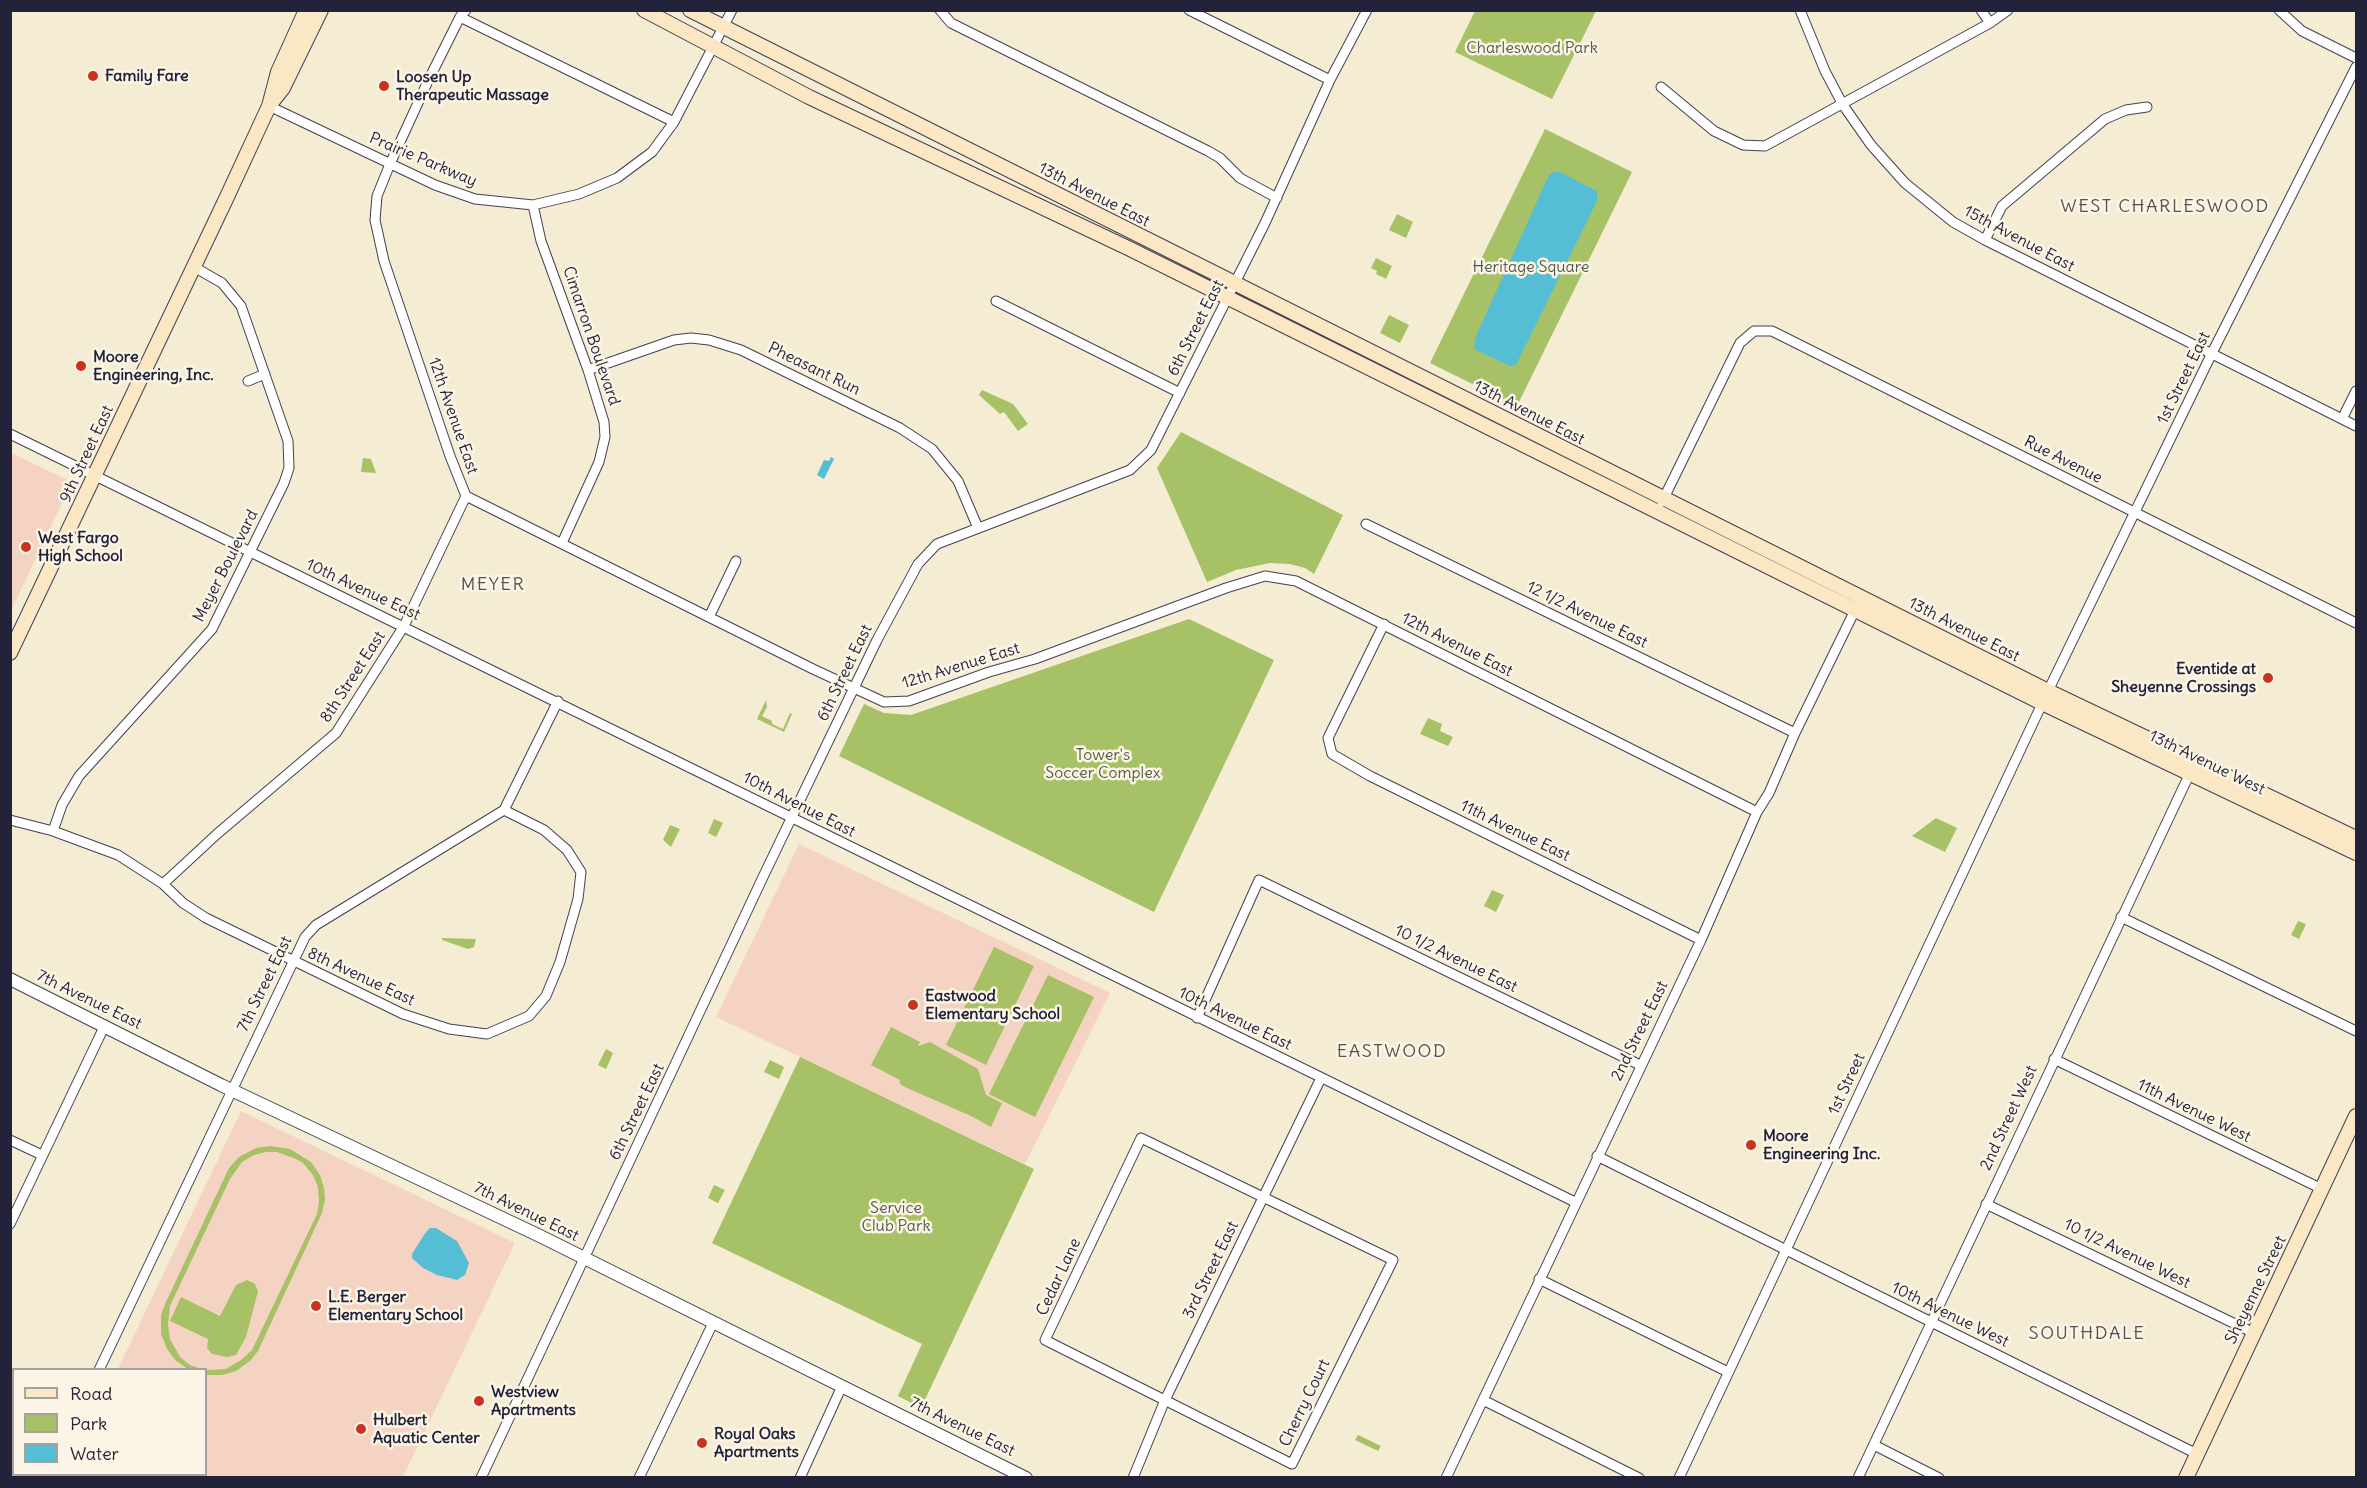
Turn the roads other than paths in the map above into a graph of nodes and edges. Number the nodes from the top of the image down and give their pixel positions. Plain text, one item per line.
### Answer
1 (306, 10) edge
2 (321, 10) edge
3 (644, 10) edge
4 (690, 10) edge
5 (732, 10) edge
6 (1189, 10) edge
7 (1367, 10) edge
8 (1800, 10) edge
9 (1981, 10) edge
10 (2008, 10) edge
11 (2279, 10) edge
12 (940, 11) edge
13 (463, 14) edge
14 (1990, 23) junction
15 (723, 28) junction
16 (713, 47) junction
17 (2356, 58) edge
18 (2356, 67) edge
19 (1330, 80) junction
20 (1661, 87) dead end
21 (1842, 105) junction
22 (269, 106) junction
23 (2147, 107) dead end
24 (674, 122) junction
25 (390, 164) junction
26 (1277, 198) junction
27 (533, 205) junction
28 (1985, 240) junction
29 (194, 267) junction
30 (1235, 284) junction
31 (1228, 298) junction
32 (996, 301) dead end
33 (2212, 353) junction
34 (588, 370) junction
35 (266, 374) junction
36 (248, 381) dead end
37 (2356, 391) edge
38 (1180, 393) junction
39 (2342, 419) junction
40 (2356, 426) edge
41 (10, 434) edge
42 (95, 475) junction
43 (466, 496) junction
44 (1664, 499) junction
45 (1657, 512) junction
46 (2135, 513) junction
47 (1366, 524) dead end
48 (978, 528) junction
49 (562, 543) junction
50 (250, 553) junction
51 (736, 561) dead end
52 (1858, 604) junction
53 (709, 617) junction
54 (2356, 623) edge
55 (1384, 624) junction
56 (404, 626) junction
57 (10, 653) edge
58 (854, 688) junction
59 (2045, 697) junction
60 (558, 701) junction
61 (1795, 733) junction
62 (2190, 773) junction
63 (504, 810) junction
64 (1757, 812) junction
65 (793, 818) junction
66 (10, 820) edge
67 (53, 831) junction
68 (2356, 838) edge
69 (2356, 854) edge
70 (164, 884) junction
71 (2121, 917) junction
72 (1701, 940) junction
73 (292, 961) junction
74 (10, 979) edge
75 (1197, 1017) junction
76 (105, 1025) junction
77 (2356, 1031) edge
78 (2054, 1059) junction
79 (1640, 1065) junction
80 (1321, 1078) junction
81 (231, 1089) junction
82 (2356, 1116) edge
83 (10, 1140) edge
84 (42, 1155) junction
85 (1597, 1156) junction
86 (2322, 1190) junction
87 (1264, 1197) junction
88 (1575, 1202) junction
89 (1986, 1203) junction
90 (10, 1224) edge
91 (1786, 1250) junction
92 (583, 1258) junction
93 (1539, 1280) junction
94 (1931, 1322) junction
95 (713, 1323) junction
96 (2254, 1333) junction
97 (100, 1368) edge
98 (1728, 1372) junction
99 (842, 1386) junction
100 (1165, 1400) junction
101 (1483, 1400) junction
102 (1874, 1445) junction
103 (2197, 1454) junction
104 (481, 1478) edge
105 (639, 1478) edge
106 (800, 1478) edge
107 (1026, 1478) edge
108 (1133, 1478) edge
109 (1446, 1478) edge
110 (1639, 1478) edge
111 (1679, 1478) edge
112 (1858, 1478) edge
113 (1940, 1478) edge
114 (2186, 1478) edge

1 - 22 main road, 9th Street East
2 - 22 main road, 9th Street East
3 - 16 main road, 13th Avenue East
4 - 15 main road, 13th Avenue East
5 - 15 street, Prairie Parkway
6 - 19 street
7 - 19 street, 6th Street East
8 - 21 street, 15th Avenue East
9 - 14 street
10 - 14 street
11 - 17 street
12 - 26 street
13 - 24 street
13 - 25 street, 12th Avenue East
14 - 21 street
15 - 16 street, Prairie Parkway
15 - 30 main road, 13th Avenue East
16 - 24 street, Prairie Parkway
16 - 31 main road, 13th Avenue East
18 - 33 street, 1st Street East
19 - 26 street, 6th Street East
20 - 21 street
21 - 28 street, 15th Avenue East
22 - 25 street, Prairie Parkway
22 - 29 main road, 9th Street East
23 - 28 street
24 - 27 street, Prairie Parkway
25 - 27 street, Prairie Parkway
25 - 43 street, 12th Avenue East
26 - 30 street, 6th Street East
27 - 34 street, Cimarron Boulevard
28 - 33 street, 15th Avenue East
29 - 35 street, Meyer Boulevard
29 - 42 main road, 9th Street East
30 - 31 street, 6th Street East
30 - 44 main road, 13th Avenue East
31 - 38 street, 6th Street East
31 - 45 main road, 13th Avenue East
32 - 38 street
33 - 39 street, 15th Avenue East
33 - 46 street, 1st Street East
34 - 48 street, Pheasant Run
34 - 49 street, Cimarron Boulevard
35 - 36 street
35 - 50 street, Meyer Boulevard
37 - 39 street
38 - 48 street, 6th Street East
39 - 40 street, 15th Avenue East
41 - 42 street, 10th Avenue East
42 - 50 street, 10th Avenue East
42 - 57 main road, 9th Street East
43 - 49 street, 12th Avenue East
43 - 56 street, 8th Street East
44 - 45 street
44 - 46 street, Rue Avenue
44 - 52 main road, 13th Avenue East
45 - 52 main road, 13th Avenue East
46 - 54 street, Rue Avenue
46 - 59 street, 1st Street East
47 - 61 street, 12 1/2 Avenue East
48 - 58 street, 6th Street East
49 - 53 street, 12th Avenue East
50 - 56 street, 10th Avenue East
50 - 67 street, Meyer Boulevard
51 - 53 street
52 - 59 main road, 13th Avenue East
52 - 61 street, 2nd Street East
53 - 58 street, 12th Avenue East
55 - 58 street, 12th Avenue East
55 - 64 street, 12th Avenue East
55 - 72 street, 11th Avenue East
56 - 60 street, 10th Avenue East
56 - 70 street, 8th Street East
58 - 65 street, 6th Street East
59 - 62 main road, 13th Avenue West
59 - 68 main road, 13th Avenue East
59 - 91 street, 1st Street
60 - 63 street
60 - 65 street, 10th Avenue East
61 - 64 street, 2nd Street East
62 - 69 main road, 13th Avenue West
62 - 71 street, 2nd Street West
63 - 73 street, 7th Street East
63 - 73 street, 8th Avenue East
64 - 72 street, 2nd Street East
65 - 75 street, 10th Avenue East
65 - 92 street, 6th Street East
66 - 67 street, 8th Avenue East
67 - 70 street, 8th Avenue East
70 - 73 street, 8th Avenue East
71 - 77 street
71 - 78 street, 2nd Street West
72 - 79 street, 2nd Street East
73 - 81 street, 7th Street East
74 - 76 street, 7th Avenue East
75 - 79 street, 10 1/2 Avenue East
75 - 80 street, 10th Avenue East
76 - 81 street, 7th Avenue East
76 - 84 street
78 - 86 street, 11th Avenue West
78 - 89 street, 2nd Street West
79 - 85 street, 2nd Street East
80 - 87 street, 3rd Street East
80 - 88 street, 10th Avenue East
81 - 92 street, 7th Avenue East
81 - 97 street, 7th Street East
82 - 86 main road, Sheyenne Street
83 - 84 street
84 - 90 street
85 - 88 street, 2nd Street East
85 - 91 street
86 - 96 main road, Sheyenne Street
87 - 100 street, 3rd Street East
87 - 100 street, Cedar Lane
87 - 100 street, Cherry Court
88 - 93 street, 2nd Street East
89 - 94 street, 2nd Street West
89 - 96 street, 10 1/2 Avenue West
91 - 94 street, 10th Avenue West
91 - 98 street, 1st Street
92 - 95 street, 7th Avenue East
92 - 104 street, 6th Street East
93 - 98 street
93 - 101 street, 2nd Street East
94 - 102 street, 2nd Street West
94 - 103 street, 10th Avenue West
95 - 99 street, 7th Avenue East
95 - 105 street
96 - 103 main road, Sheyenne Street
98 - 111 street, 1st Street
99 - 106 street
99 - 107 street, 7th Avenue East
100 - 108 street, 3rd Street East
101 - 109 street, 2nd Street East
101 - 110 street
102 - 112 street, 2nd Street West
102 - 113 street
103 - 114 main road, Sheyenne Street

